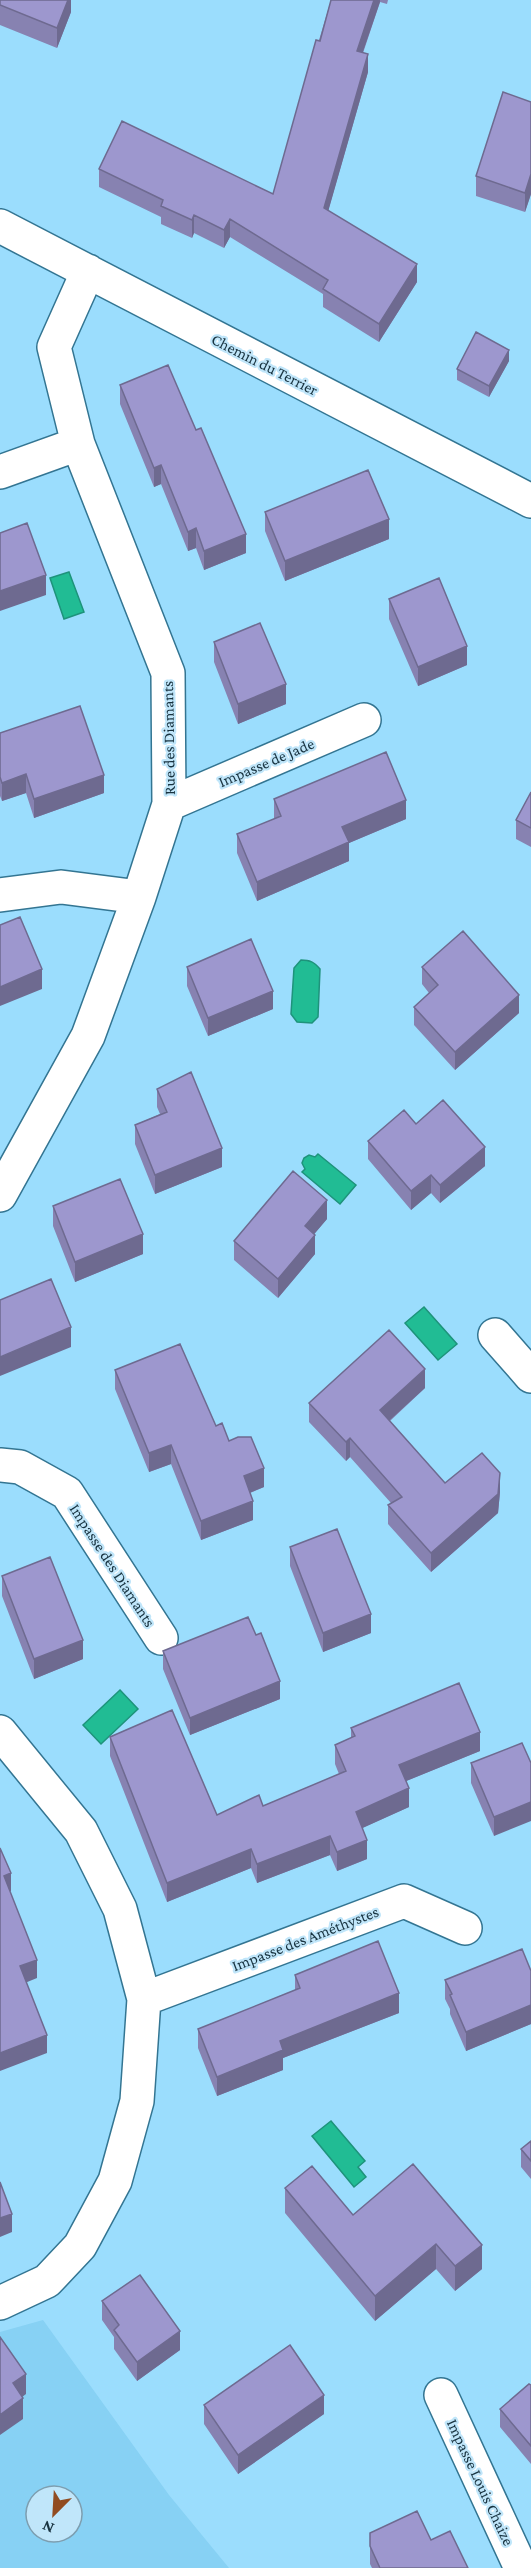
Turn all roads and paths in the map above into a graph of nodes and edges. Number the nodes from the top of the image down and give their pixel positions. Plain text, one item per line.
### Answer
1 (0, 226) edge
2 (88, 271) junction
3 (78, 444) junction
4 (0, 472) edge
5 (531, 501) edge
6 (364, 720) dead end
7 (169, 804) junction
8 (0, 895) edge
9 (139, 897) junction
10 (0, 1195) edge
11 (495, 1335) dead end
12 (531, 1376) edge
13 (0, 1465) edge
14 (161, 1638) dead end
15 (0, 1732) edge
16 (465, 1928) dead end
17 (144, 1999) junction
18 (0, 2302) edge
19 (441, 2395) dead end
20 (521, 2568) edge

1 - 2 street, Chemin du Terrier
2 - 3 street, Rue des Diamants
2 - 5 street, Chemin du Terrier
3 - 4 street
3 - 7 street, Rue des Diamants
6 - 7 street, Impasse de Jade
7 - 9 street, Rue des Diamants
8 - 9 street
9 - 10 street, Rue des Diamants
11 - 12 street
13 - 14 street, Impasse des Diamants
15 - 17 street
16 - 17 street, Impasse des Améthystes
17 - 18 street
19 - 20 street, Impasse Louis Chaize

